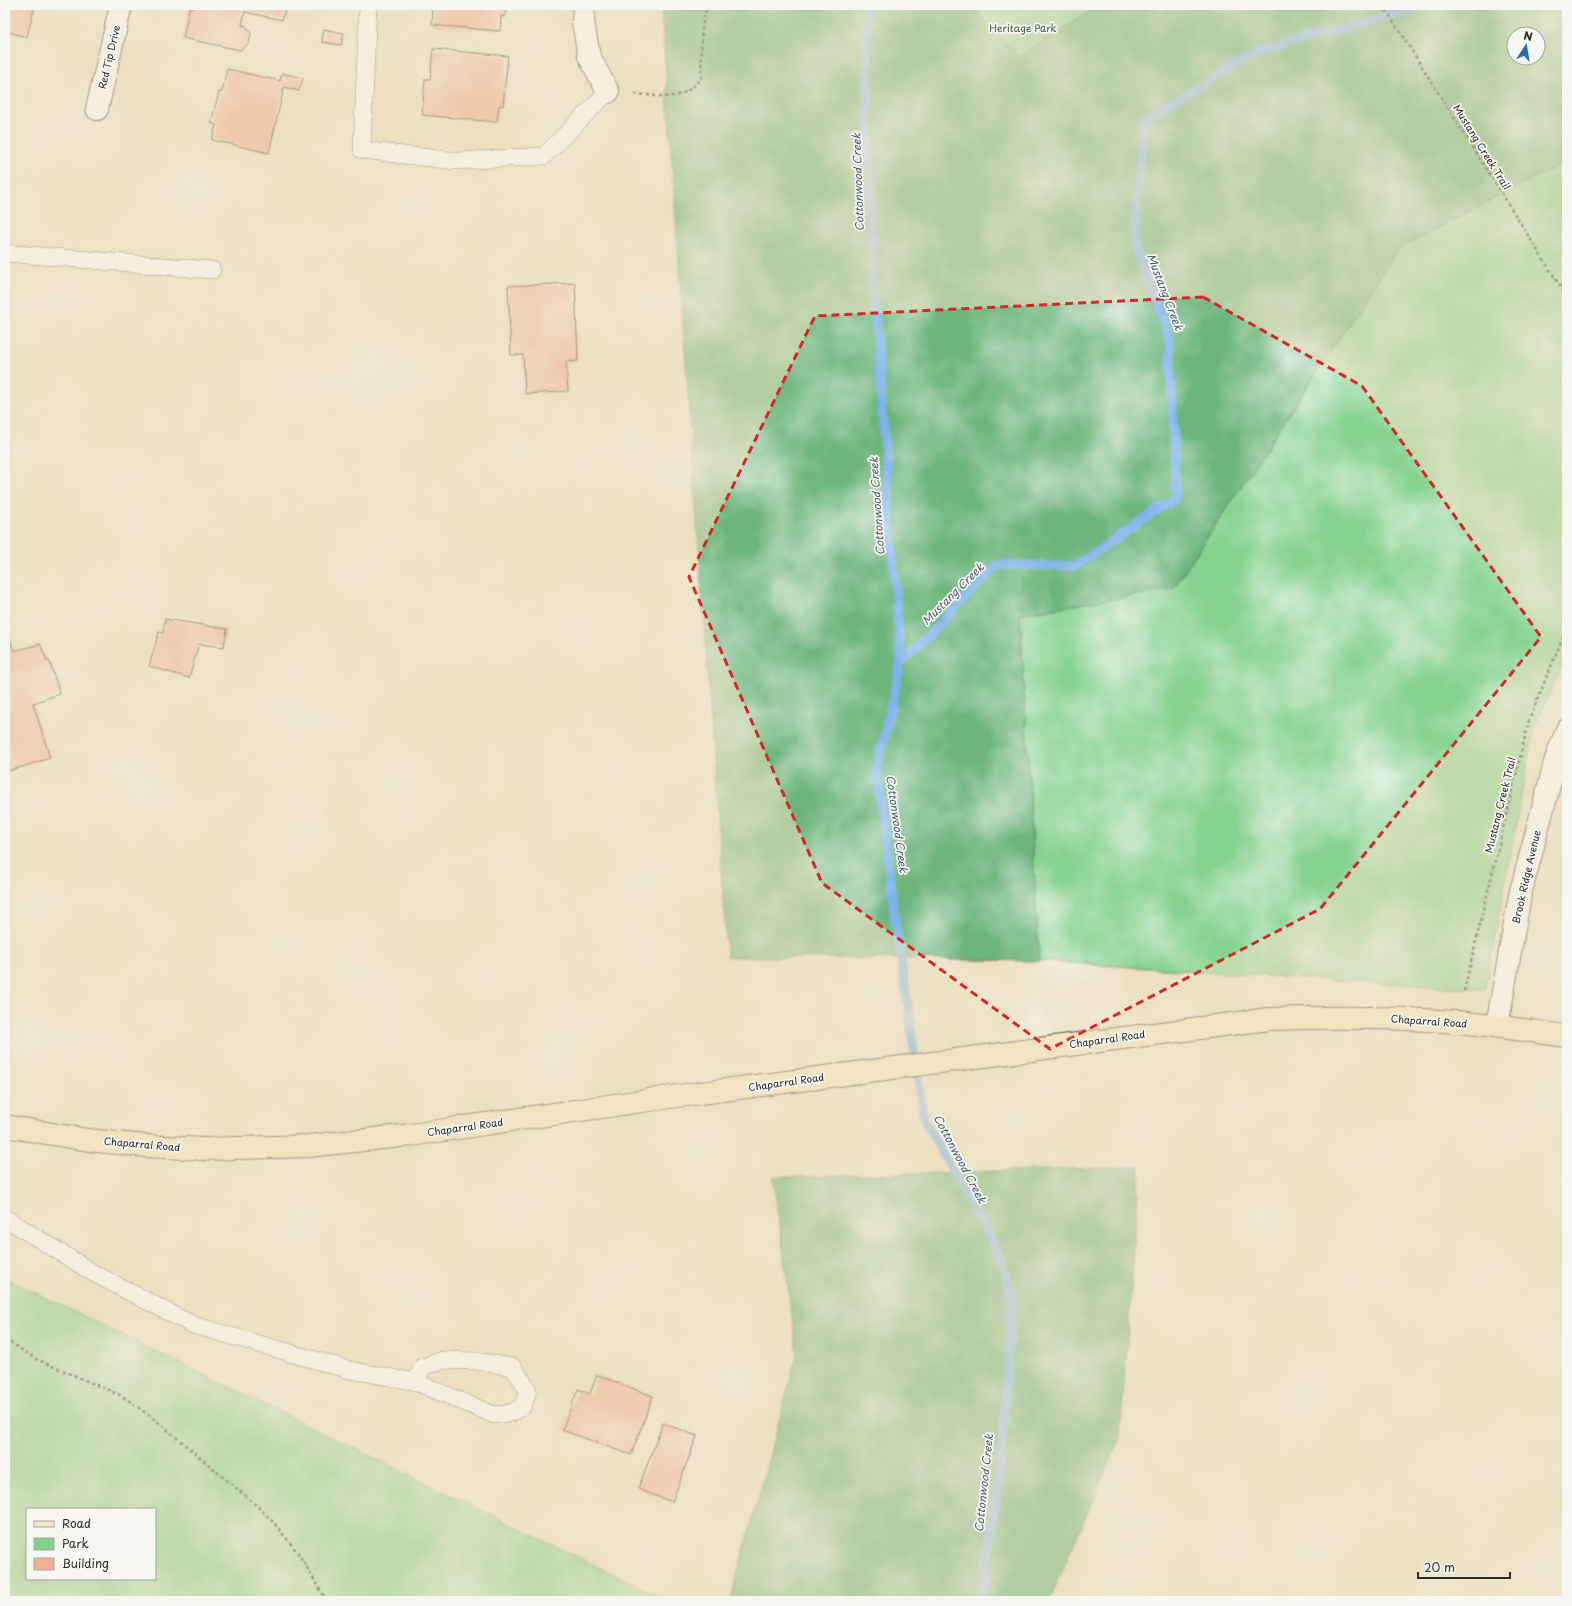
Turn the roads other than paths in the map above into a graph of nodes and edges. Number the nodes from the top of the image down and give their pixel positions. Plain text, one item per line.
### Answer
1 (121, 5) edge
2 (368, 5) edge
3 (584, 5) edge
4 (608, 92) joint
5 (97, 109) dead end
6 (5, 253) edge
7 (212, 270) dead end
8 (1567, 730) edge
9 (1497, 1026) junction
10 (1567, 1036) edge
11 (5, 1126) edge
12 (5, 1218) edge
13 (416, 1382) junction

1 - 5 street, Red Tip Drive
2 - 4 lane
3 - 4 street
6 - 7 lane
8 - 9 street, Brook Ridge Avenue
9 - 10 main road, Chaparral Road
9 - 11 main road, Chaparral Road
12 - 13 lane
13 - 13 lane

